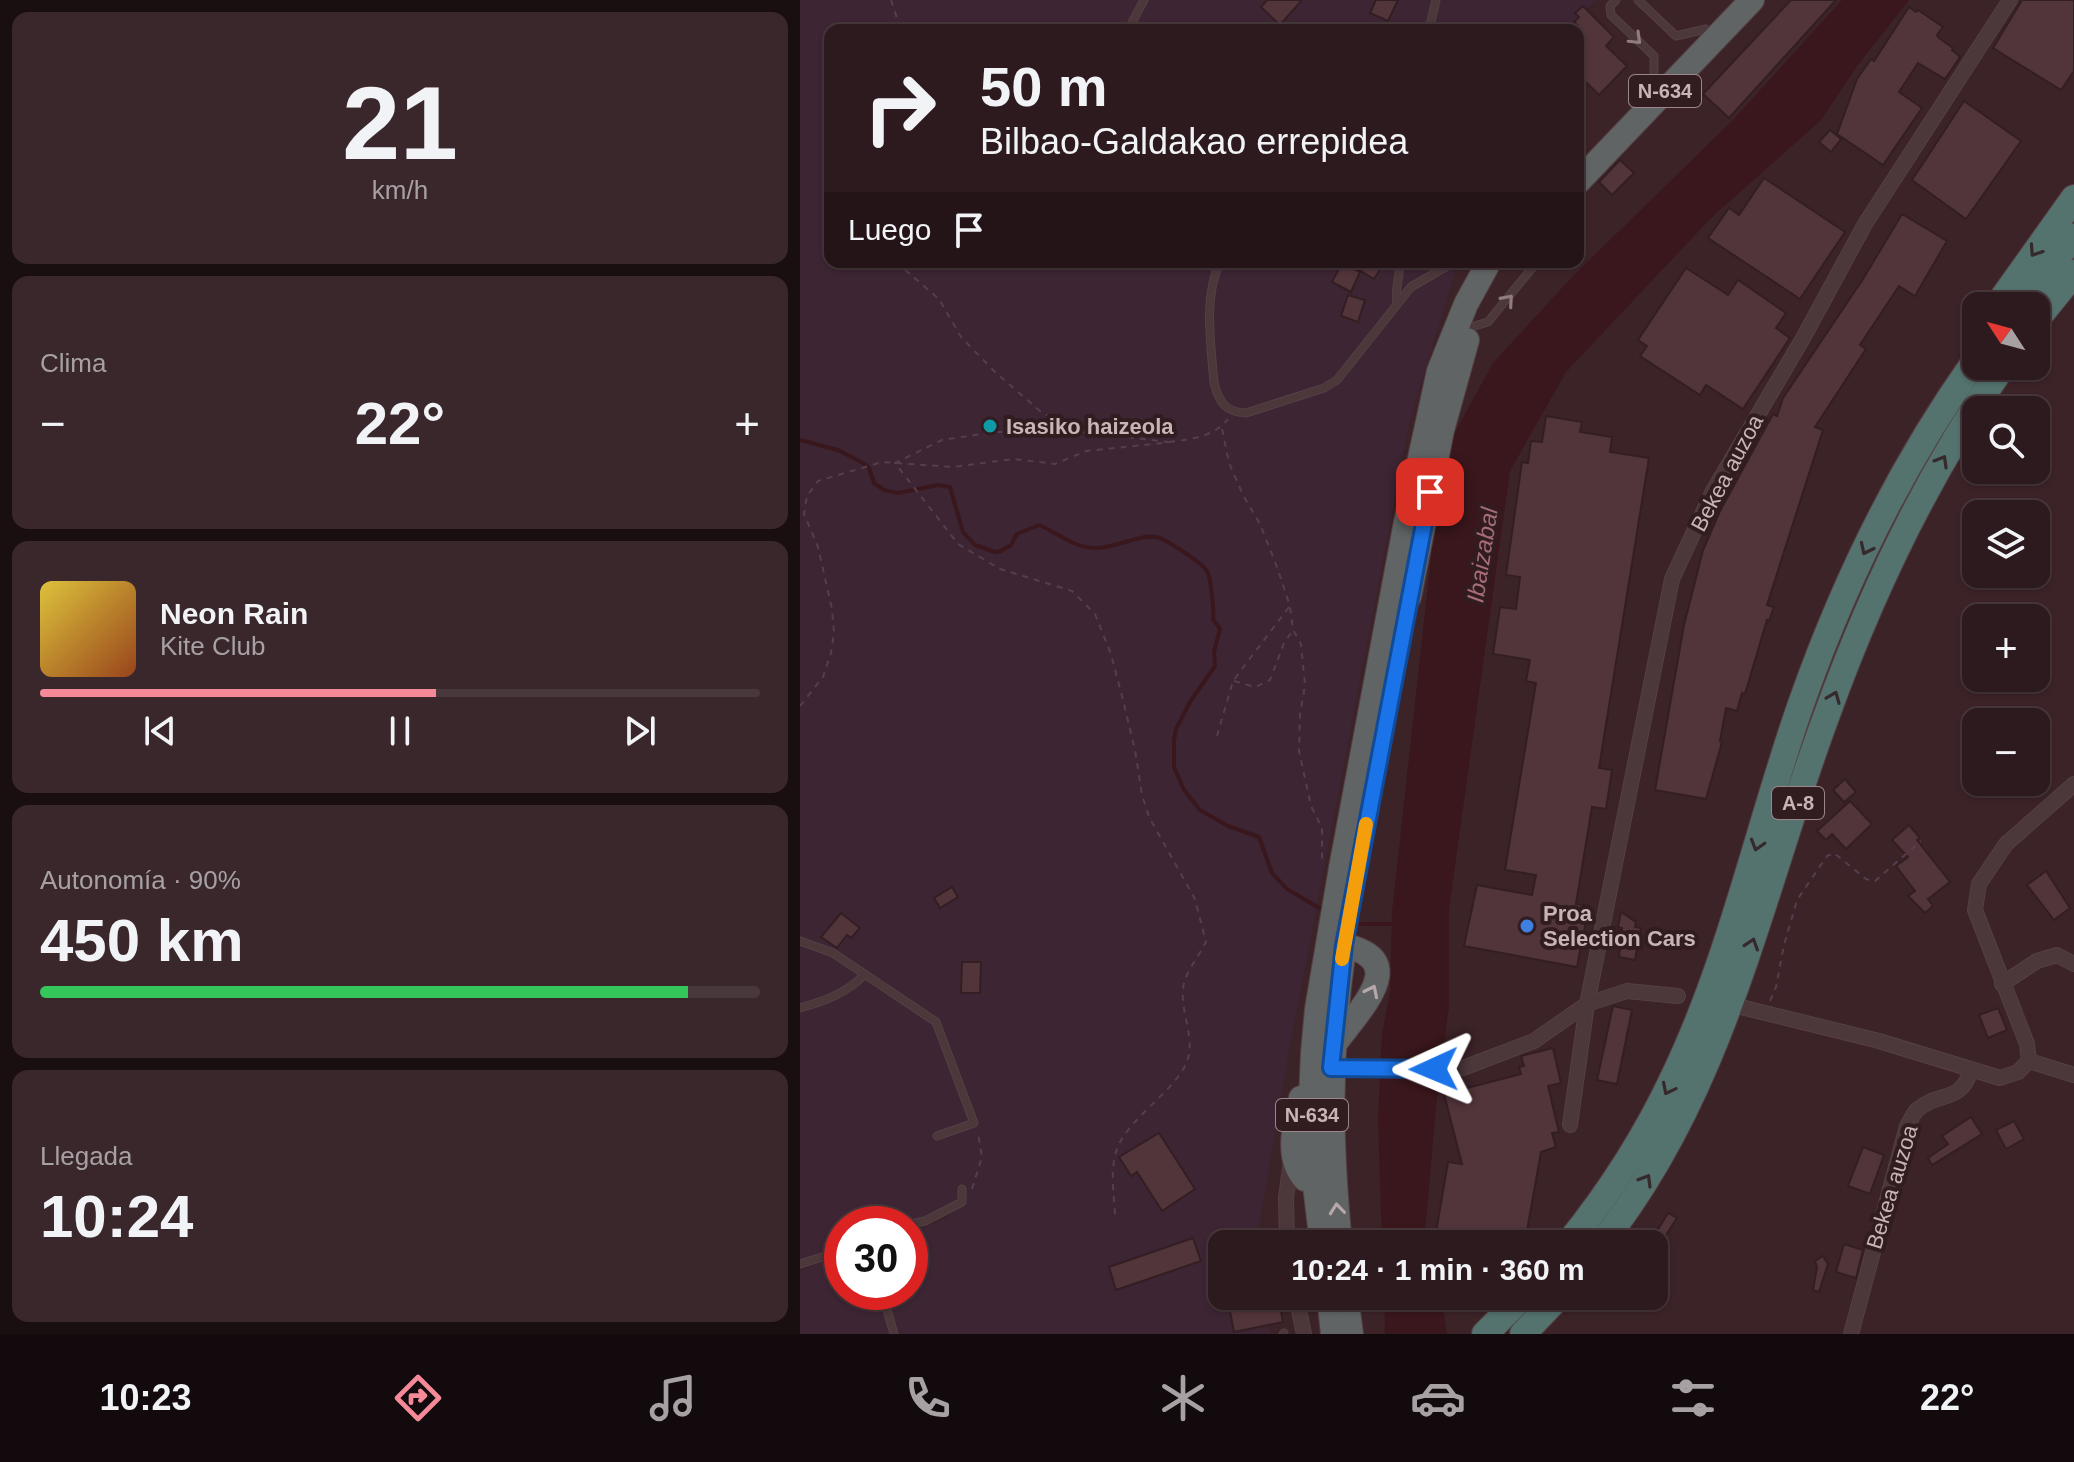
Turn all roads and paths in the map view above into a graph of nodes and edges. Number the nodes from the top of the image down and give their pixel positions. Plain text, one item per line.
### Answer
1 (891, 0) edge
2 (1144, 0) edge
3 (1436, 0) edge
4 (1616, 0) edge
5 (1638, 0) edge
6 (1735, 0) edge
7 (1752, 0) edge
8 (2010, 0) edge
9 (899, 24) edge
10 (1131, 24) edge
11 (1430, 24) edge
12 (1706, 29) junction
13 (1654, 83) junction
14 (1584, 156) edge
15 (1584, 176) edge
16 (2074, 198) edge
17 (2074, 237) edge
18 (903, 268) edge
19 (1217, 268) edge
20 (1400, 268) edge
21 (1444, 268) edge
22 (1486, 268) edge
23 (1503, 268) edge
24 (1532, 268) edge
25 (2074, 273) edge
26 (2007, 292) edge
27 (2027, 292) edge
28 (2074, 296) edge
29 (1397, 303) junction
30 (2050, 303) edge
31 (2050, 312) edge
32 (1471, 327) junction
33 (1962, 366) edge
34 (1962, 380) edge
35 (1994, 380) edge
36 (1234, 413) junction
37 (1221, 428) junction
38 (1928, 430) junction
39 (1074, 431) junction
40 (1169, 442) junction
41 (895, 463) junction
42 (1290, 606) junction
43 (1293, 630) junction
44 (1233, 681) junction
45 (800, 706) edge
46 (1217, 736) dead end
47 (2074, 784) edge
48 (1921, 841) dead end
49 (1324, 869) dead end
50 (800, 941) edge
51 (1337, 944) junction
52 (2074, 964) edge
53 (865, 974) junction
54 (2002, 984) junction
55 (1678, 996) dead end
56 (1587, 1004) junction
57 (800, 1008) edge
58 (1745, 1008) dead end
59 (1763, 1013) junction
60 (1326, 1056) junction
61 (2029, 1061) junction
62 (1971, 1070) junction
63 (2074, 1075) edge
64 (974, 1123) junction
65 (1570, 1125) dead end
66 (937, 1136) dead end
67 (1293, 1144) junction
68 (1317, 1177) junction
69 (962, 1189) dead end
70 (1286, 1198) junction
71 (962, 1202) junction
72 (1115, 1214) dead end
73 (928, 1219) edge
74 (1287, 1230) edge
75 (1321, 1230) edge
76 (1335, 1230) edge
77 (1578, 1230) edge
78 (1611, 1230) edge
79 (824, 1257) edge
80 (800, 1264) edge
81 (887, 1310) edge
82 (1299, 1310) edge
83 (1330, 1310) edge
84 (1348, 1310) edge
85 (1517, 1315) edge
86 (894, 1334) edge
87 (1304, 1334) edge
88 (1333, 1334) edge
89 (1351, 1334) edge
90 (1485, 1334) edge
91 (1851, 1334) edge

1 - 9 path
2 - 10 lane
3 - 11 lane
4 -> 13 lane
5 - 12 lane
6 - 12 highway, N-634
7 - 15 highway, N-634
8 - 56 street, Bekea auzoa
12 - 13 highway, N-634
13 - 14 highway, N-634
16 -> 26 highway
17 - 27 highway
18 - 39 path
19 - 36 lane
20 - 29 lane
21 - 29 lane
22 - 51 highway, N-634
23 - 32 highway, N-634
32 -> 24 lane
25 - 30 highway
28 - 31 highway
29 - 36 lane
32 - 51 highway, N-634
33 - 38 highway
34 - 38 highway, A-8
78 -> 35 highway, A-8
36 - 37 path
37 - 40 path
37 - 42 path
38 -> 77 highway, A-8
39 - 40 path
39 - 41 path
40 - 41 path
41 - 45 path
41 - 72 path
42 - 43 path
42 - 44 path
43 - 44 path
43 - 49 path
44 - 46 path
47 - 54 street
48 - 59 path
50 - 53 lane
51 - 60 highway, N-634
60 -> 51 highway
52 - 54 street
53 - 57 lane
53 - 64 lane
54 - 61 street
55 - 56 street
56 - 60 street
56 - 65 street, Bekea auzoa
58 - 59 street
59 - 62 street
60 - 67 highway
60 - 68 highway, N-634
61 - 62 street
61 - 63 street
62 - 91 street, Bekea auzoa
64 - 66 lane
64 - 71 path
67 - 68 highway
67 - 70 street
68 - 70 street
68 - 75 highway, N-634
76 -> 68 highway, N-634
69 - 71 lane
70 - 74 street
71 - 73 lane
79 - 80 lane
81 - 86 lane
82 - 87 street
83 - 88 highway
84 - 89 highway
85 - 90 highway

